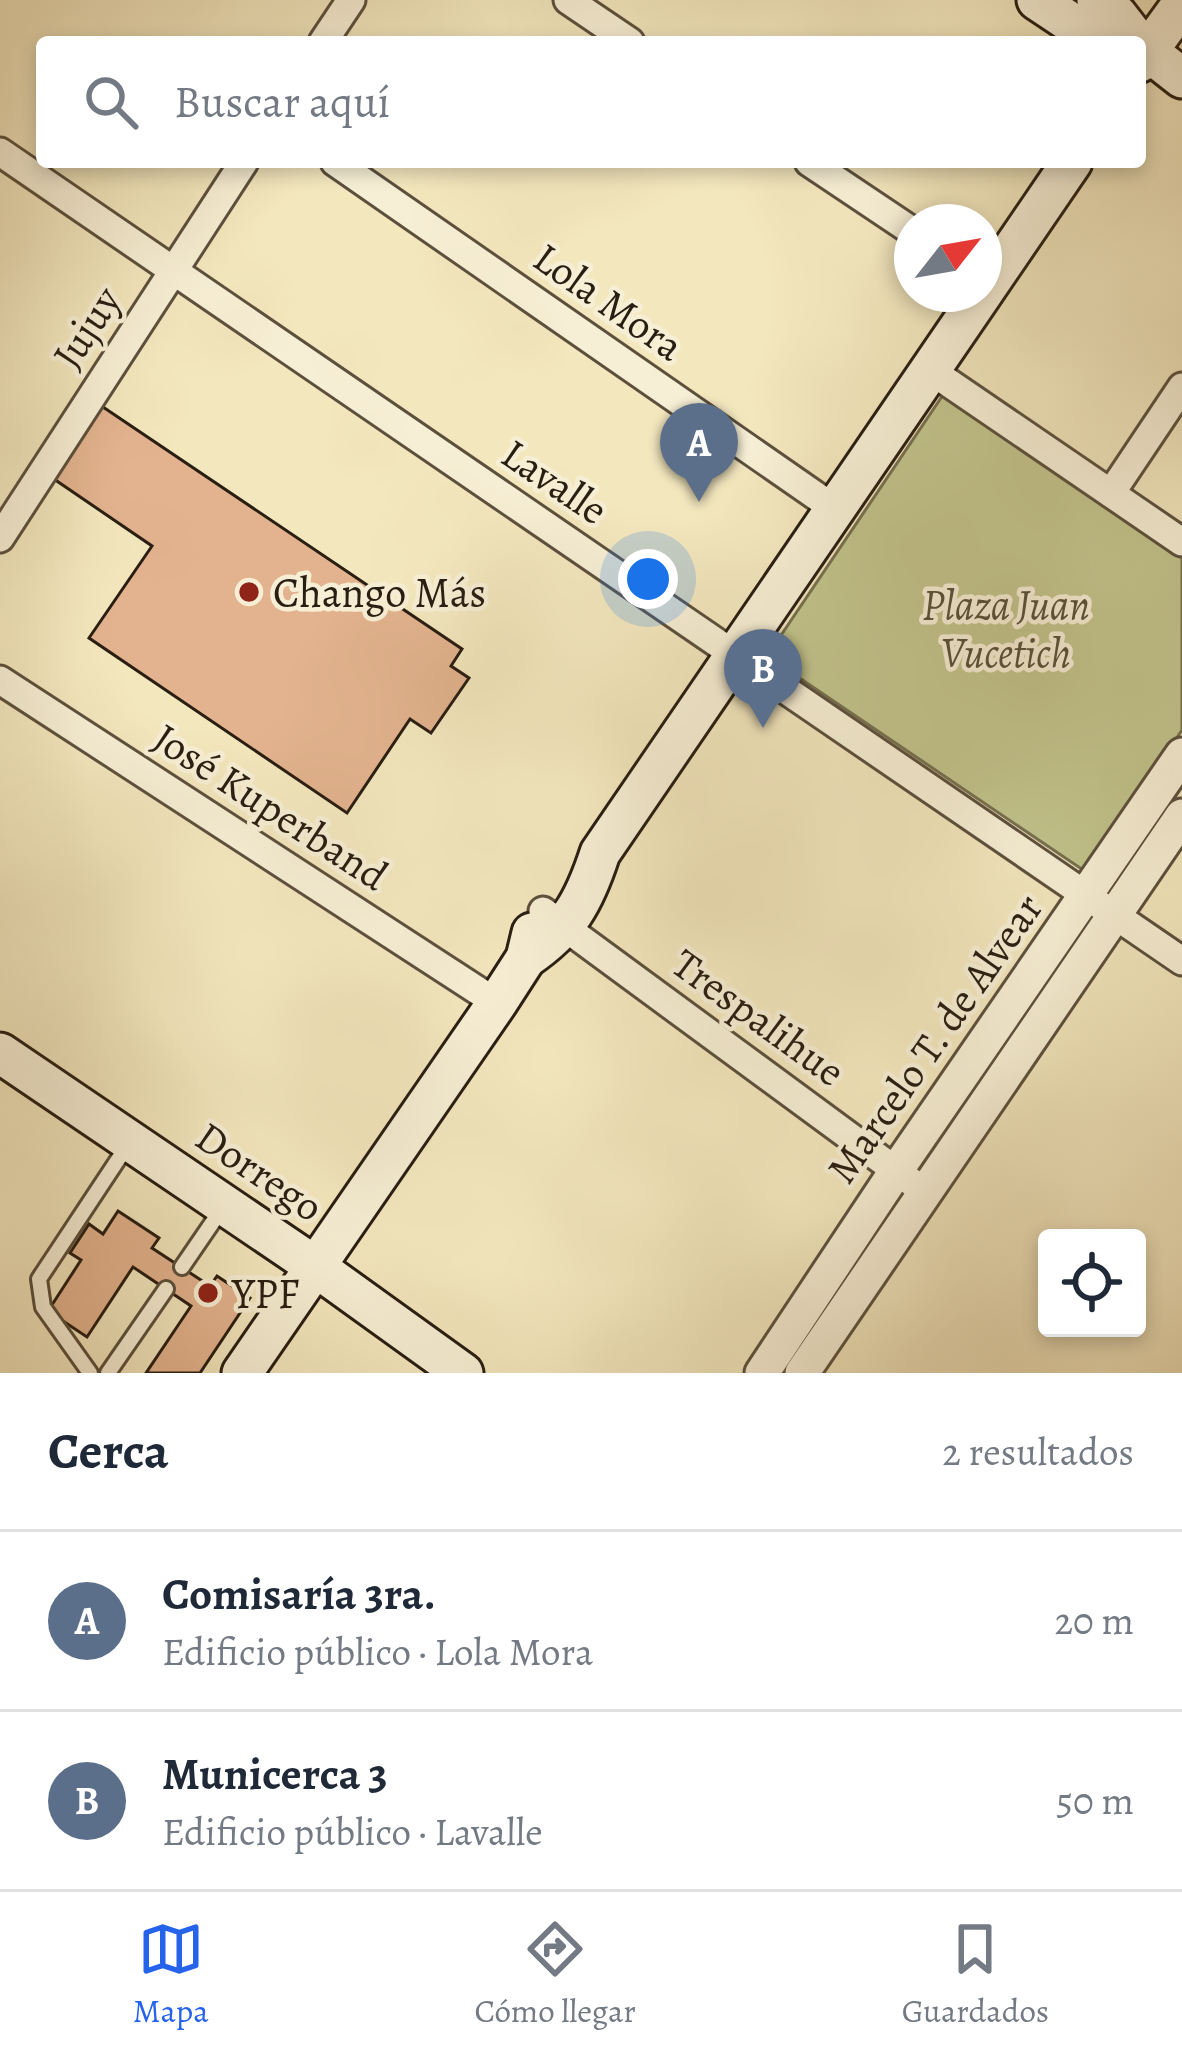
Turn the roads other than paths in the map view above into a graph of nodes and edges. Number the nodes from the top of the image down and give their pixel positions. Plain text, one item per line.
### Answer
1 (351, 0) edge
2 (568, 0) edge
3 (1037, 0) edge
4 (1096, 0) edge
5 (1182, 4) edge
6 (327, 36) edge
7 (621, 36) edge
8 (1091, 36) edge
9 (1131, 36) edge
10 (1146, 45) edge
11 (1146, 54) edge
12 (1182, 78) edge
13 (0, 152) edge
14 (240, 168) edge
15 (344, 168) edge
16 (818, 168) edge
17 (1068, 168) edge
18 (894, 219) edge
19 (1002, 263) edge
20 (172, 272) junction
21 (968, 312) edge
22 (930, 370) junction
23 (1182, 387) edge
24 (1111, 493) junction
25 (835, 509) junction
26 (0, 538) edge
27 (1182, 542) edge
28 (736, 654) junction
29 (0, 680) edge
30 (1182, 755) edge
31 (1182, 816) edge
32 (1085, 897) junction
33 (1113, 917) junction
34 (554, 918) junction
35 (1182, 961) edge
36 (497, 1003) junction
37 (0, 1053) edge
38 (130, 1142) junction
39 (896, 1171) junction
40 (925, 1192) junction
41 (224, 1206) junction
42 (313, 1265) junction
43 (182, 1267) dead end
44 (166, 1289) dead end
45 (91, 1373) edge
46 (108, 1373) edge
47 (242, 1373) edge
48 (463, 1373) edge
49 (762, 1373) edge
50 (802, 1373) edge

1 - 6 street
2 - 7 street
3 - 8 main road
4 - 9 main road
5 - 10 main road
11 - 12 main road
13 - 20 street, Lavalle
14 - 20 street, Jujuy
15 - 25 street, Lola Mora
16 - 18 street
17 - 19 main road
20 - 26 street, Jujuy
20 - 28 street, Lavalle
21 - 22 main road
22 - 24 street
22 - 25 main road
23 - 24 street
24 - 27 street
25 - 28 main road
28 - 32 street, Lavalle
28 - 34 main road
29 - 36 street, José Kuperband
30 - 32 street, Marcelo T. de Alvear
31 - 33 street, Marcelo T. de Alvear
32 - 33 street, Lavalle
32 - 39 street, Marcelo T. de Alvear
33 - 35 street, Lavalle
33 - 40 street, Marcelo T. de Alvear
34 - 36 main road
34 - 39 street, Trespalihue
36 - 42 main road
37 - 38 main road, Dorrego
38 - 41 main road, Dorrego
38 - 45 lane
39 - 40 street, Trespalihue
39 - 49 street, Marcelo T. de Alvear
40 - 50 street, Marcelo T. de Alvear
41 - 42 main road, Dorrego
41 - 43 lane
42 - 47 main road
42 - 48 main road, Dorrego
44 - 46 lane

